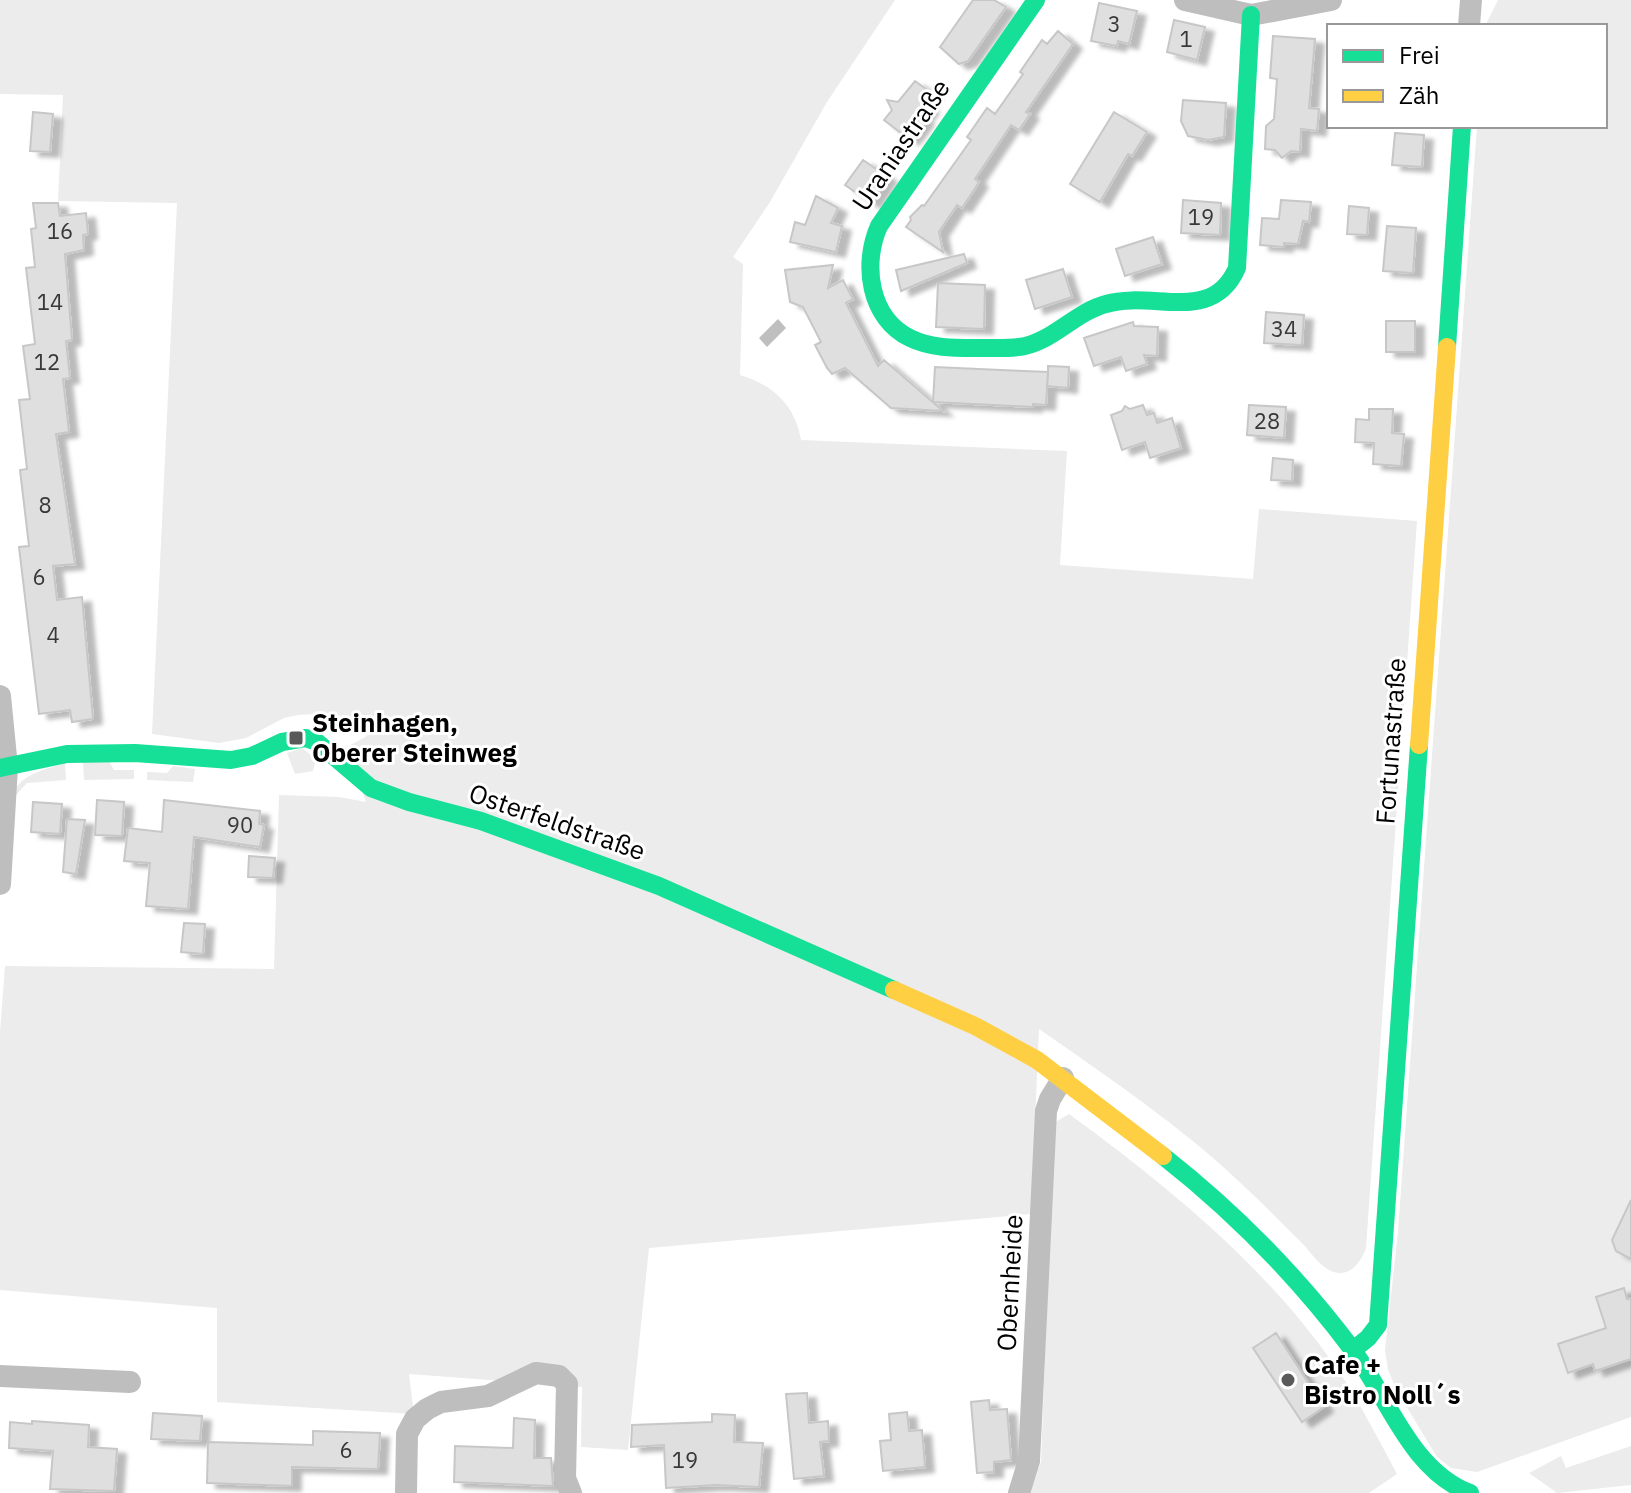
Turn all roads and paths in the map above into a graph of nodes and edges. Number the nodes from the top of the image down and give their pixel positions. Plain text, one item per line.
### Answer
1 (1036, 0) edge
2 (1185, 0) edge
3 (1331, 0) edge
4 (1471, 0) edge
5 (1251, 15) junction
6 (1469, 24) edge
7 (1462, 128) edge
8 (0, 696) edge
9 (4, 767) edge
10 (0, 884) edge
11 (1063, 1078) junction
12 (1353, 1350) junction
13 (0, 1376) edge
14 (130, 1382) dead end
15 (406, 1493) edge
16 (571, 1493) edge
17 (1018, 1493) edge
18 (1470, 1493) edge

1 - 5 street, Uraniastraße
2 - 5 street
3 - 5 street
4 - 6 street
7 - 12 street, Fortunastraße
8 - 9 street
9 - 10 street
9 - 11 street, Osterfeldstraße
11 - 12 street
11 - 17 street, Obernheide
12 - 18 street
13 - 14 street
15 - 16 street

